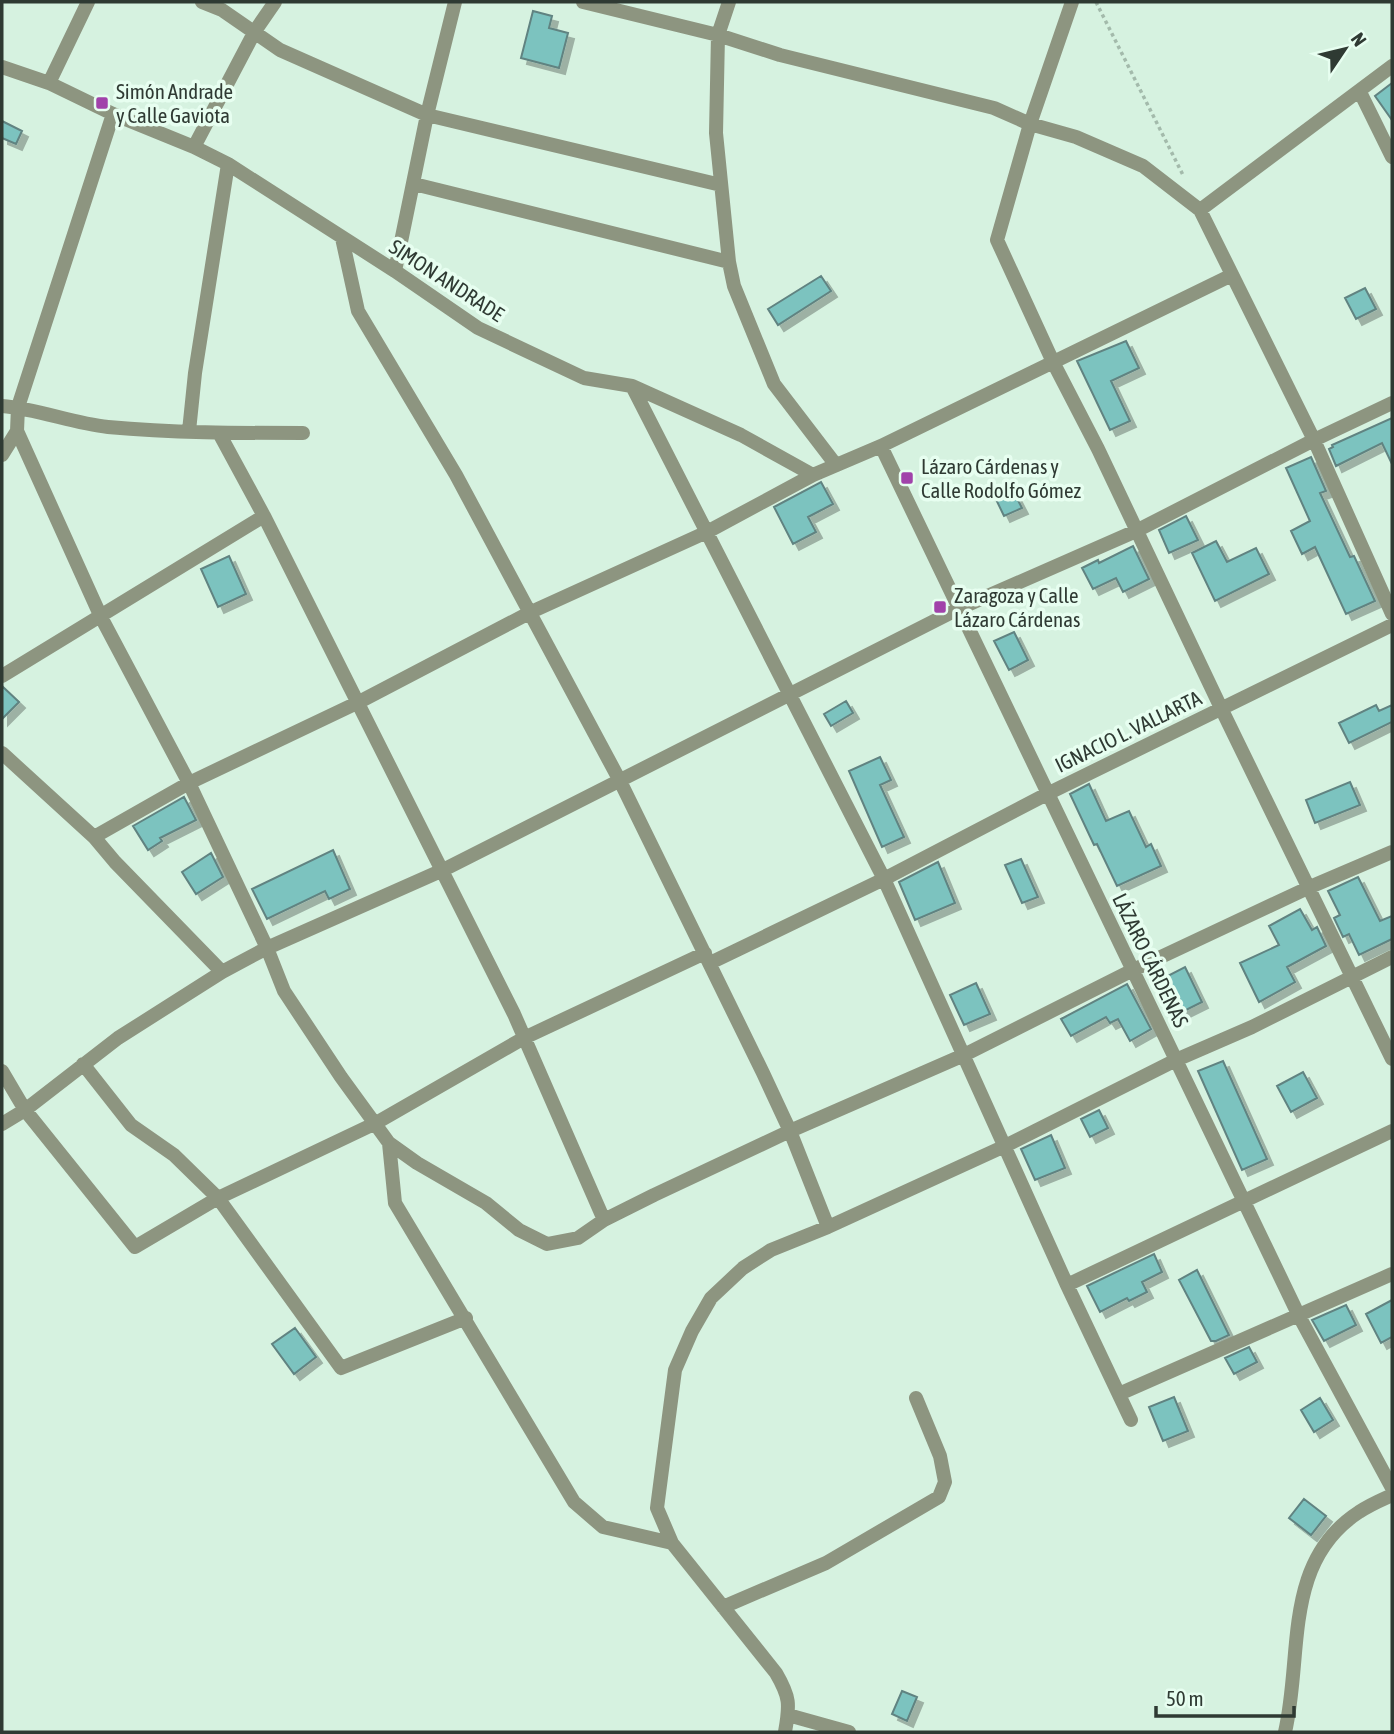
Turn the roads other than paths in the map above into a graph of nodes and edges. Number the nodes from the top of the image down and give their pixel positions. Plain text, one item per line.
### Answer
1 (88, 2) edge
2 (202, 2) edge
3 (275, 2) edge
4 (455, 2) edge
5 (583, 2) edge
6 (729, 2) edge
7 (1072, 2) edge
8 (255, 31) junction
9 (718, 35) junction
10 (1392, 66) edge
11 (2, 67) edge
12 (49, 83) junction
13 (1360, 92) junction
14 (113, 114) junction
15 (427, 115) junction
16 (1030, 124) junction
17 (194, 146) junction
18 (1392, 157) edge
19 (228, 164) junction
20 (414, 184) junction
21 (721, 184) junction
22 (1200, 209) junction
23 (342, 238) junction
24 (729, 262) junction
25 (395, 271) junction
26 (1232, 275) junction
27 (1053, 362) junction
28 (632, 386) junction
29 (1392, 403) edge
30 (2, 406) edge
31 (18, 407) junction
32 (17, 431) junction
33 (189, 431) junction
34 (219, 433) junction
35 (303, 433) dead end
36 (1314, 440) junction
37 (881, 446) junction
38 (2, 456) edge
39 (836, 466) junction
40 (813, 475) junction
41 (264, 516) junction
42 (1136, 531) junction
43 (707, 532) junction
44 (958, 609) junction
45 (531, 612) junction
46 (1392, 614) edge
47 (102, 617) junction
48 (1392, 625) edge
49 (2, 676) edge
50 (790, 693) junction
51 (359, 702) junction
52 (1221, 708) junction
53 (2, 752) edge
54 (620, 781) junction
55 (189, 783) junction
56 (1047, 794) junction
57 (94, 837) junction
58 (1392, 852) edge
59 (443, 870) junction
60 (884, 879) junction
61 (1310, 887) junction
62 (267, 948) junction
63 (1392, 957) edge
64 (708, 958) junction
65 (1131, 971) junction
66 (222, 972) junction
67 (1354, 976) junction
68 (524, 1038) junction
69 (964, 1055) junction
70 (1392, 1059) edge
71 (1176, 1060) junction
72 (83, 1064) junction
73 (2, 1071) edge
74 (25, 1110) junction
75 (376, 1123) junction
76 (2, 1124) edge
77 (790, 1131) junction
78 (1392, 1131) edge
79 (389, 1143) junction
80 (1005, 1146) junction
81 (218, 1198) junction
82 (1242, 1200) junction
83 (604, 1220) junction
84 (828, 1227) junction
85 (1392, 1273) edge
86 (1067, 1285) junction
87 (1299, 1316) junction
88 (466, 1318) junction
89 (1119, 1394) junction
90 (916, 1398) dead end
91 (1131, 1420) dead end
92 (1392, 1488) edge
93 (1392, 1495) edge
94 (672, 1543) junction
95 (723, 1607) junction
96 (788, 1715) junction
97 (785, 1732) edge
98 (849, 1732) edge
99 (1285, 1732) edge

1 - 12 street
2 - 8 street
3 - 8 street
4 - 15 street
5 - 9 street
6 - 9 street
7 - 16 street
8 - 15 street
8 - 17 street
9 - 16 street
9 - 21 street
10 - 13 street
11 - 12 street, SIMON ANDRADE
12 - 14 street, SIMON ANDRADE
13 - 18 street
13 - 22 street
14 - 17 street, SIMON ANDRADE
14 - 31 street
15 - 20 street
15 - 21 street
16 - 22 street
16 - 27 street
17 - 19 street, SIMON ANDRADE
19 - 23 street, SIMON ANDRADE
19 - 33 street
20 - 24 street
20 - 25 street
21 - 24 street
22 - 26 street
23 - 25 street, SIMON ANDRADE
23 - 45 street
24 - 39 street
25 - 28 street, SIMON ANDRADE
26 - 27 street
26 - 36 street
27 - 37 street
27 - 42 street
28 - 40 street, SIMON ANDRADE
28 - 43 street
29 - 36 street
30 - 31 street
31 - 32 street
31 - 33 street
32 - 38 street
32 - 47 street
33 - 34 street
34 - 35 street
34 - 41 street
36 - 42 street
36 - 46 street
37 - 39 street
37 - 44 street, LÁZARO CÁRDENAS
39 - 40 street
40 - 43 street
41 - 47 street
41 - 51 street
42 - 44 street
42 - 52 street
43 - 45 street
43 - 50 street
44 - 50 street
44 - 56 street, LÁZARO CÁRDENAS
45 - 51 street
45 - 54 street
47 - 49 street
47 - 55 street
48 - 52 street, IGNACIO L. VALLARTA
50 - 54 street
50 - 60 street
51 - 55 street
51 - 59 street
52 - 56 street, IGNACIO L. VALLARTA
52 - 61 street
53 - 57 street
54 - 59 street
54 - 64 street
55 - 57 street
55 - 62 street
56 - 60 street, IGNACIO L. VALLARTA
56 - 65 street, LÁZARO CÁRDENAS
57 - 66 street
58 - 61 street
59 - 62 street
59 - 68 street
60 - 64 street, IGNACIO L. VALLARTA
60 - 69 street
61 - 65 street
61 - 67 street
62 - 66 street
62 - 75 street
63 - 67 street
64 - 68 street, IGNACIO L. VALLARTA
64 - 77 street
65 - 69 street
65 - 71 street, LÁZARO CÁRDENAS
66 - 72 street
67 - 70 street
67 - 71 street
68 - 75 street, IGNACIO L. VALLARTA
68 - 83 street
69 - 77 street
69 - 80 street
71 - 80 street
71 - 82 street, LÁZARO CÁRDENAS
72 - 74 street
72 - 81 street
73 - 74 street
74 - 76 street
74 - 81 street, IGNACIO L. VALLARTA
75 - 79 street
75 - 81 street, IGNACIO L. VALLARTA
77 - 83 street
77 - 84 street
78 - 82 street
79 - 83 street
79 - 88 street
80 - 84 street
80 - 86 street
81 - 88 street
82 - 86 street
82 - 87 street, LÁZARO CÁRDENAS
84 - 94 street
85 - 87 street
86 - 89 street
87 - 89 street
87 - 92 street, LÁZARO CÁRDENAS
88 - 94 street
89 - 91 street
90 - 95 street
93 - 99 street
94 - 95 street
95 - 96 street
96 - 97 street
96 - 98 street

